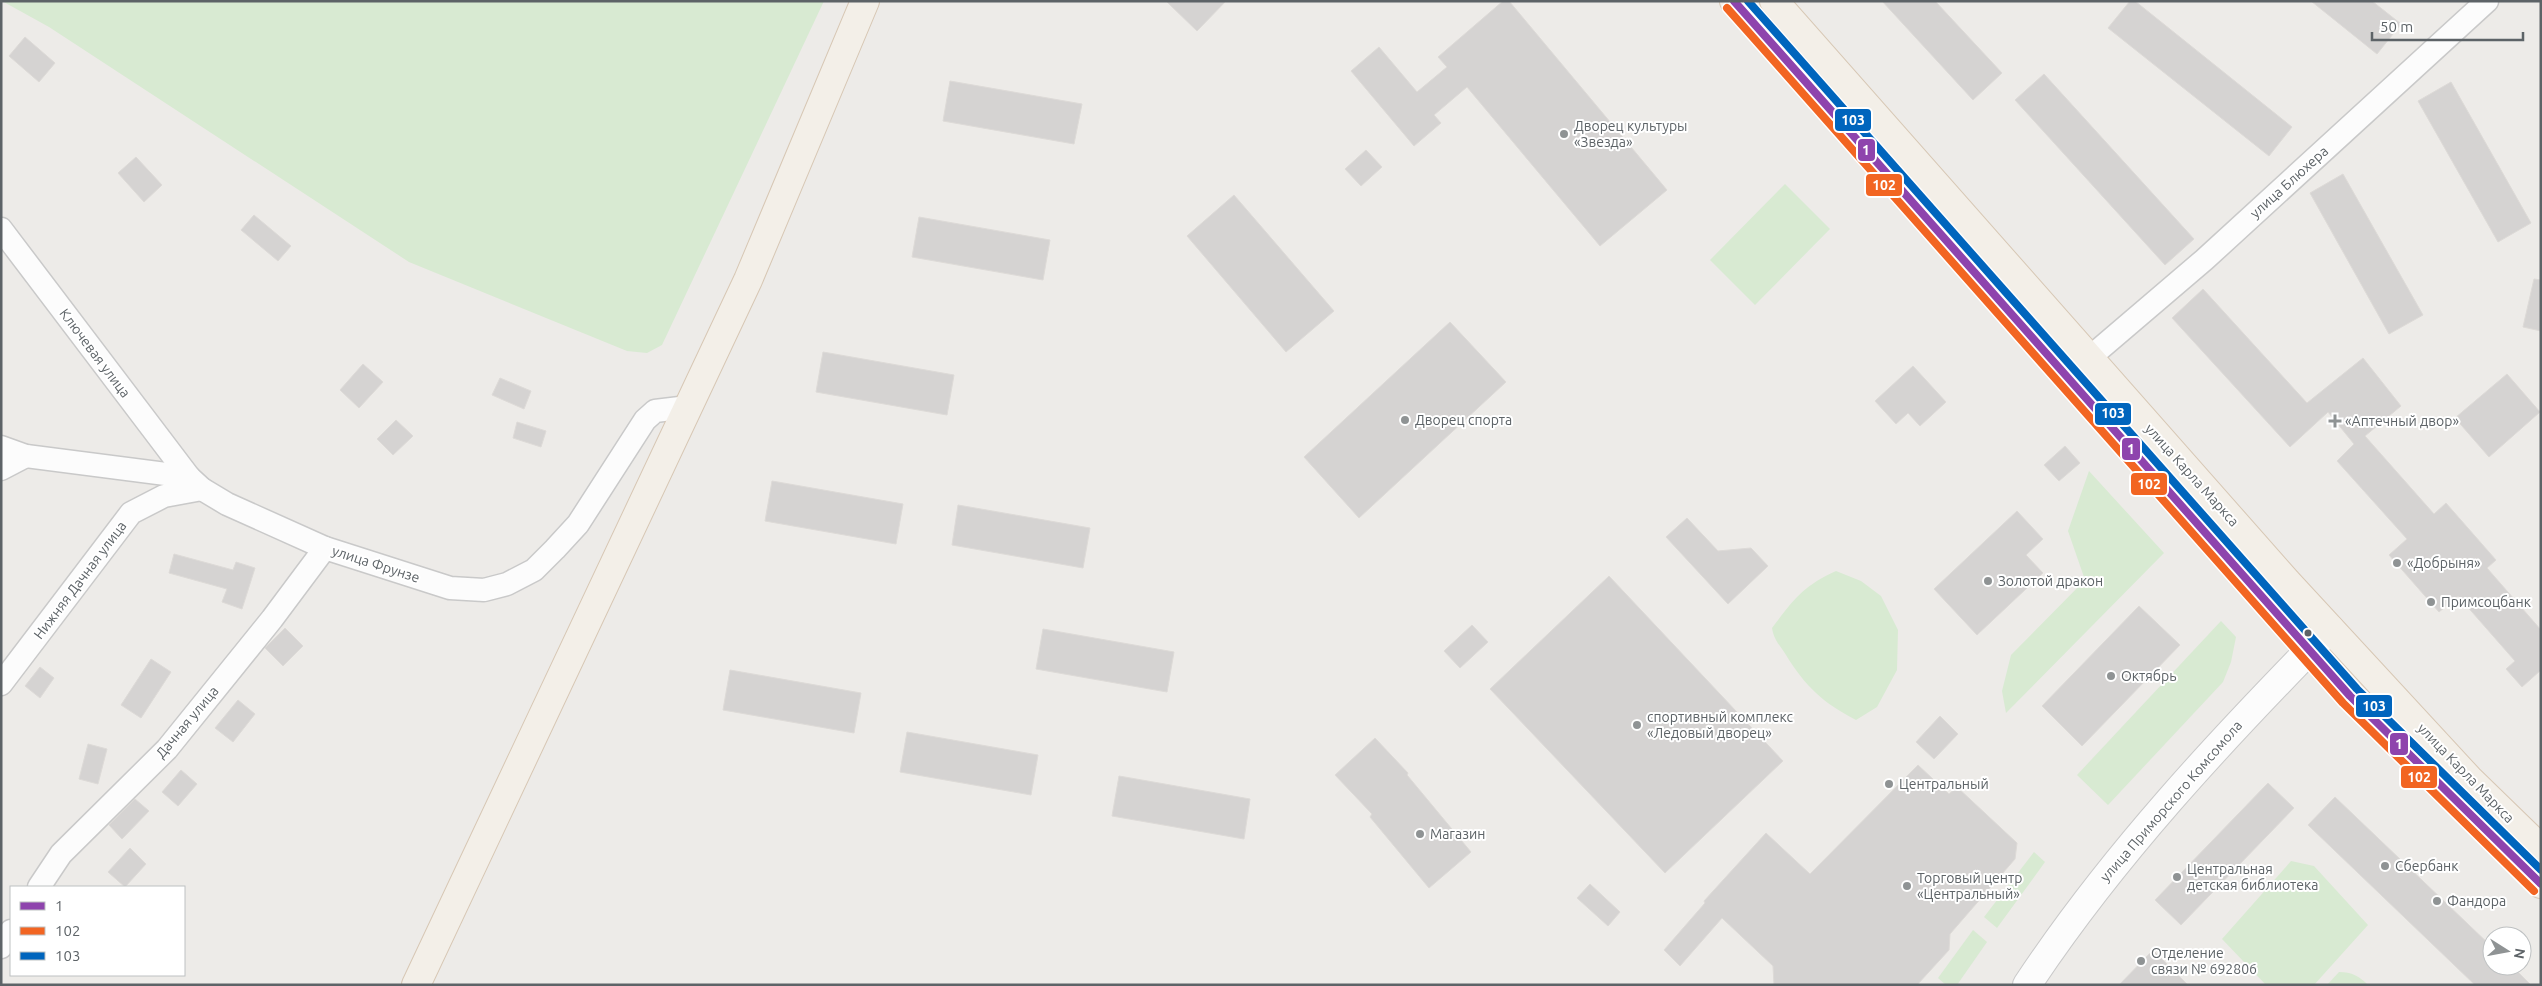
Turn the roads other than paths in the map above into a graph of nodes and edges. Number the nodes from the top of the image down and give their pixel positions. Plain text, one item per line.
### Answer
1 (865, 1) edge
2 (1734, 1) edge
3 (1774, 1) edge
4 (2486, 1) edge
5 (1, 229) edge
6 (2088, 359) junction
7 (688, 406) junction
8 (1, 447) edge
9 (26, 456) junction
10 (1, 469) edge
11 (196, 483) junction
12 (326, 548) junction
13 (2330, 629) junction
14 (2309, 651) junction
15 (1, 684) edge
16 (2541, 849) edge
17 (2541, 884) edge
18 (41, 886) edge
19 (10, 933) edge
20 (1, 947) edge
21 (416, 985) edge
22 (2026, 985) edge

1 - 7 main road
2 - 14 main road, улица Карла Маркса
3 - 6 main road, улица Карла Маркса
4 - 6 street, улица Блюхера
5 - 11 street, Ключевая улица
6 - 13 main road, улица Карла Маркса
7 - 12 street, улица Фрунзе
7 - 21 main road
8 - 9 street, улица Фрунзе
9 - 10 street
9 - 11 street, улица Фрунзе
11 - 12 street, улица Фрунзе
11 - 15 street, Нижняя Дачная улица
12 - 18 street, Дачная улица
13 - 14 street, улица Приморского Комсомола
13 - 16 main road, улица Карла Маркса
14 - 17 main road, улица Карла Маркса
14 - 22 street, улица Приморского Комсомола
19 - 20 street

